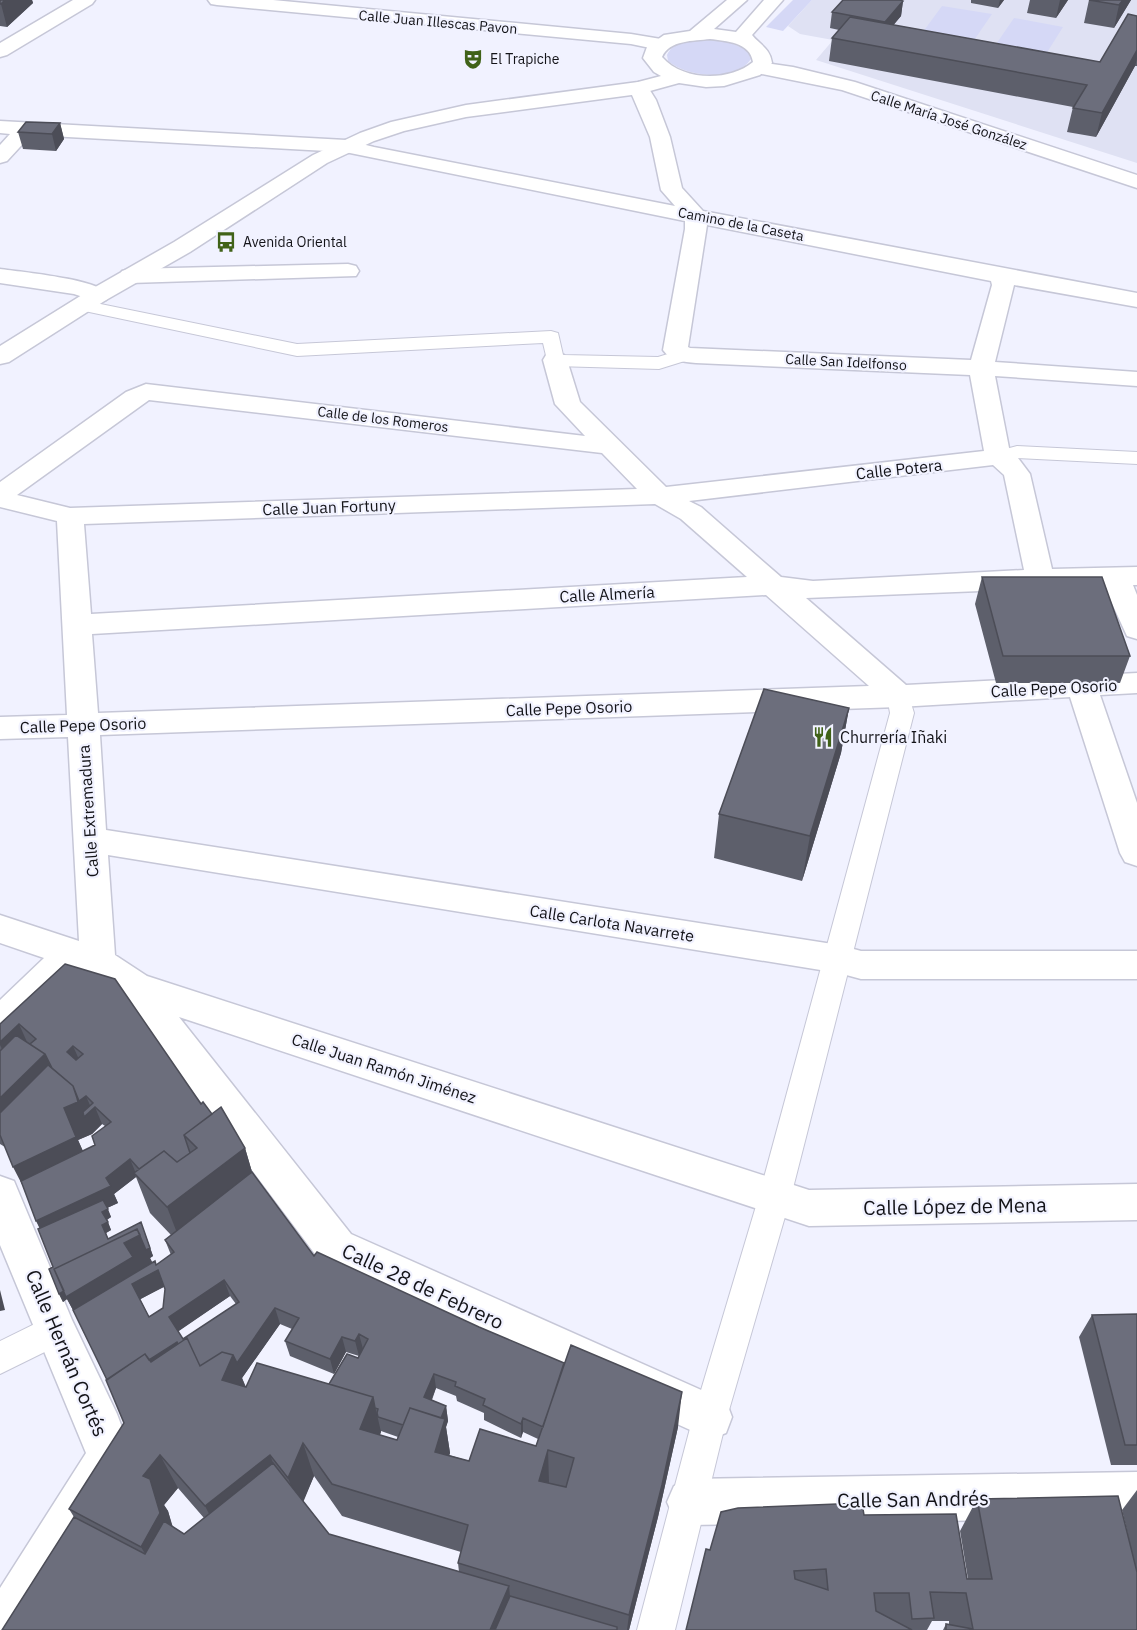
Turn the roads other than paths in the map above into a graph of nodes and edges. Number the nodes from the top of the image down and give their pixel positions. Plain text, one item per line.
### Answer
1 (86, 0) edge
2 (217, 0) edge
3 (738, 0) edge
4 (774, 0) edge
5 (697, 34) junction
6 (745, 41) junction
7 (660, 44) junction
8 (0, 51) edge
9 (759, 68) junction
10 (679, 77) junction
11 (639, 88) junction
12 (0, 127) edge
13 (26, 128) junction
14 (346, 146) junction
15 (0, 157) edge
16 (1137, 182) edge
17 (695, 215) junction
18 (348, 271) dead end
19 (0, 276) edge
20 (130, 276) junction
21 (1002, 276) junction
22 (89, 300) junction
23 (1137, 300) edge
24 (684, 355) junction
25 (0, 357) edge
26 (555, 360) junction
27 (981, 368) junction
28 (1137, 379) edge
29 (608, 446) junction
30 (998, 458) junction
31 (1137, 458) edge
32 (0, 495) edge
33 (660, 496) junction
34 (0, 499) edge
35 (70, 516) junction
36 (1126, 577) edge
37 (1040, 578) junction
38 (774, 585) junction
39 (77, 625) junction
40 (1137, 629) edge
41 (1137, 683) edge
42 (1082, 686) junction
43 (899, 696) junction
44 (83, 726) junction
45 (0, 728) edge
46 (90, 840) junction
47 (1137, 853) edge
48 (0, 929) edge
49 (84, 958) junction
50 (850, 962) junction
51 (1137, 965) edge
52 (135, 987) junction
53 (0, 1024) edge
54 (0, 1194) edge
55 (775, 1196) junction
56 (1137, 1202) edge
57 (55, 1330) junction
58 (0, 1358) edge
59 (710, 1417) junction
60 (690, 1502) junction
61 (1120, 1507) edge
62 (1, 1630) edge
63 (656, 1630) edge

1 - 8 street
2 - 7 street, Calle Juan Illescas Pavon
3 - 5 street
4 - 6 street
5 - 6 street
5 - 7 street
6 - 9 street
7 - 10 street
9 - 10 street
9 - 16 street, Calle María José González
10 - 11 street
11 - 14 street
11 - 17 street
12 - 13 street
13 - 14 street
13 - 15 street
14 - 17 street, Camino de la Caseta
14 - 20 street
17 - 21 street, Camino de la Caseta
17 - 24 street
18 - 20 street
19 - 22 street
20 - 22 street
21 - 23 street, Camino de la Caseta
21 - 27 street
22 - 25 street
22 - 26 street
24 - 26 street, Calle San Idelfonso
24 - 27 street, Calle San Idelfonso
26 - 29 street
27 - 28 street, Calle San Idelfonso
27 - 30 street
29 - 32 street, Calle de los Romeros
29 - 33 street
30 - 31 street, Calle Potera
30 - 33 street, Calle Potera
30 - 37 street
33 - 35 street, Calle Juan Fortuny
33 - 38 street
34 - 35 street, Calle Juan Fortuny
35 - 39 street, Calle Extremadura
36 - 37 street, Calle Almería
36 - 40 street
37 - 38 street, Calle Almería
38 - 39 street, Calle Almería
38 - 43 street
39 - 44 street, Calle Extremadura
41 - 42 street, Calle Pepe Osorio
42 - 43 street, Calle Pepe Osorio
42 - 47 street
43 - 44 street, Calle Pepe Osorio
43 - 50 street
44 - 45 street, Calle Pepe Osorio
44 - 46 street, Calle Extremadura
46 - 49 street, Calle Extremadura
46 - 50 street, Calle Carlota Navarrete
48 - 49 street, Calle Juan Ramón Jiménez
49 - 52 street, Calle Juan Ramón Jiménez
49 - 53 street
50 - 51 street, Calle Carlota Navarrete
50 - 55 street
52 - 55 street, Calle Juan Ramón Jiménez
52 - 59 street, Calle 28 de Febrero
54 - 57 street, Calle Hernán Cortés
55 - 56 street, Calle López de Mena
55 - 59 street
57 - 58 street
57 - 62 street, Calle Hernán Cortés
59 - 60 street
60 - 61 street, Calle San Andrés
60 - 63 street

